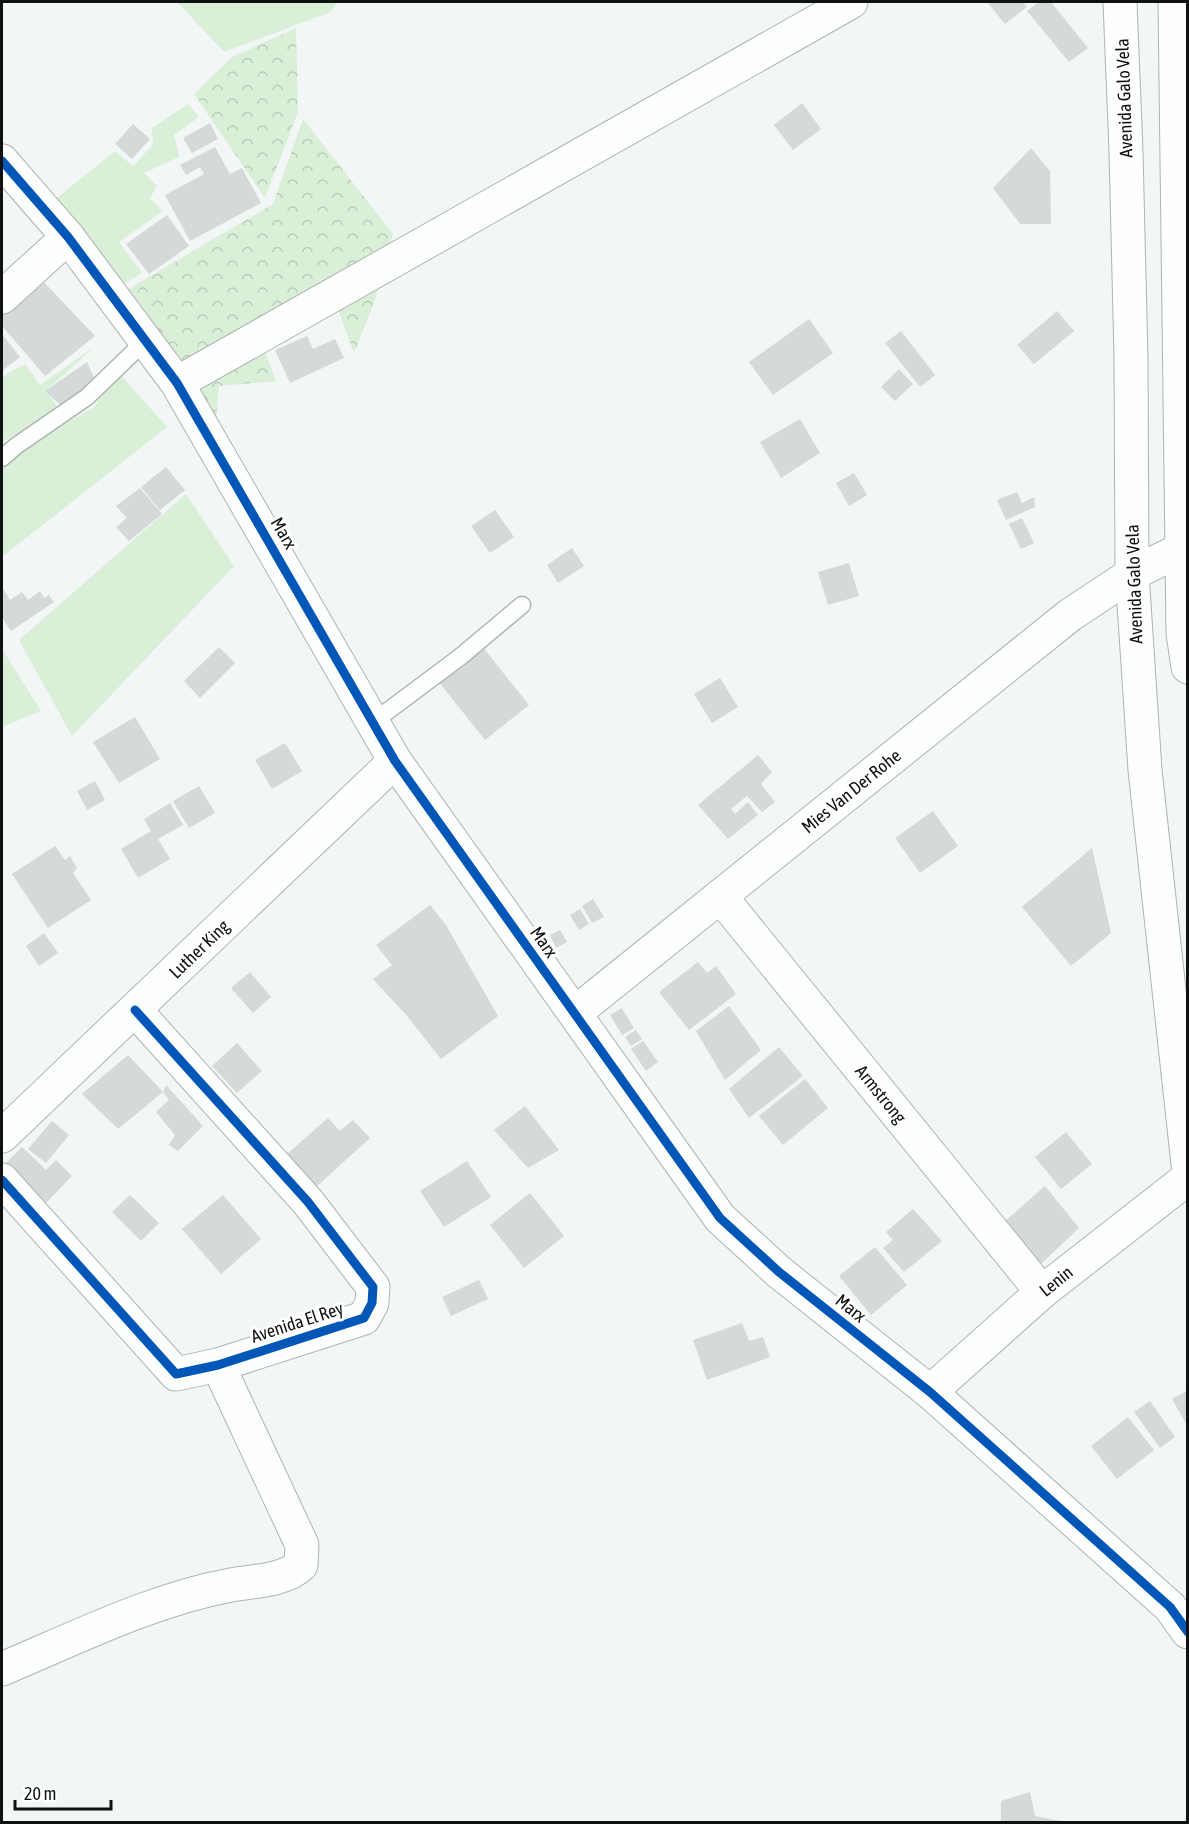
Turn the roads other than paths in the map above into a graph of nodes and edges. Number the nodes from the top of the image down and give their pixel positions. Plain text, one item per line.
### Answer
1 (851, 2) edge
2 (1120, 2) edge
3 (1175, 2) edge
4 (2, 161) edge
5 (68, 237) junction
6 (2, 297) edge
7 (146, 341) junction
8 (177, 383) junction
9 (2, 458) edge
10 (1182, 549) junction
11 (1132, 574) junction
12 (522, 605) dead end
13 (1188, 667) edge
14 (373, 722) junction
15 (395, 761) junction
16 (720, 896) junction
17 (135, 1010) junction
18 (574, 1013) junction
19 (2, 1136) edge
20 (1188, 1164) edge
21 (1188, 1178) edge
22 (2, 1180) edge
23 (1042, 1292) junction
24 (218, 1365) junction
25 (930, 1392) junction
26 (1188, 1632) edge
27 (2, 1669) edge

1 - 8 street
2 - 11 street, Avenida Galo Vela
3 - 10 street
4 - 5 street, Marx
5 - 6 street
5 - 7 street, Marx
7 - 8 street, Marx
7 - 9 lane
8 - 14 street, Marx
10 - 11 street, Mies Van Der Rohe
10 - 13 street
11 - 16 street, Mies Van Der Rohe
11 - 20 street, Avenida Galo Vela
12 - 14 lane
14 - 15 street, Marx
15 - 17 street, Luther King
15 - 18 street, Marx
16 - 18 street, Mies Van Der Rohe
16 - 23 street, Armstrong
17 - 19 street, Luther King
17 - 24 street, Avenida El Rey
18 - 25 street, Marx
21 - 23 street, Lenin
22 - 24 street, Avenida El Rey
23 - 25 street, Lenin
24 - 27 street
25 - 26 street, Marx

